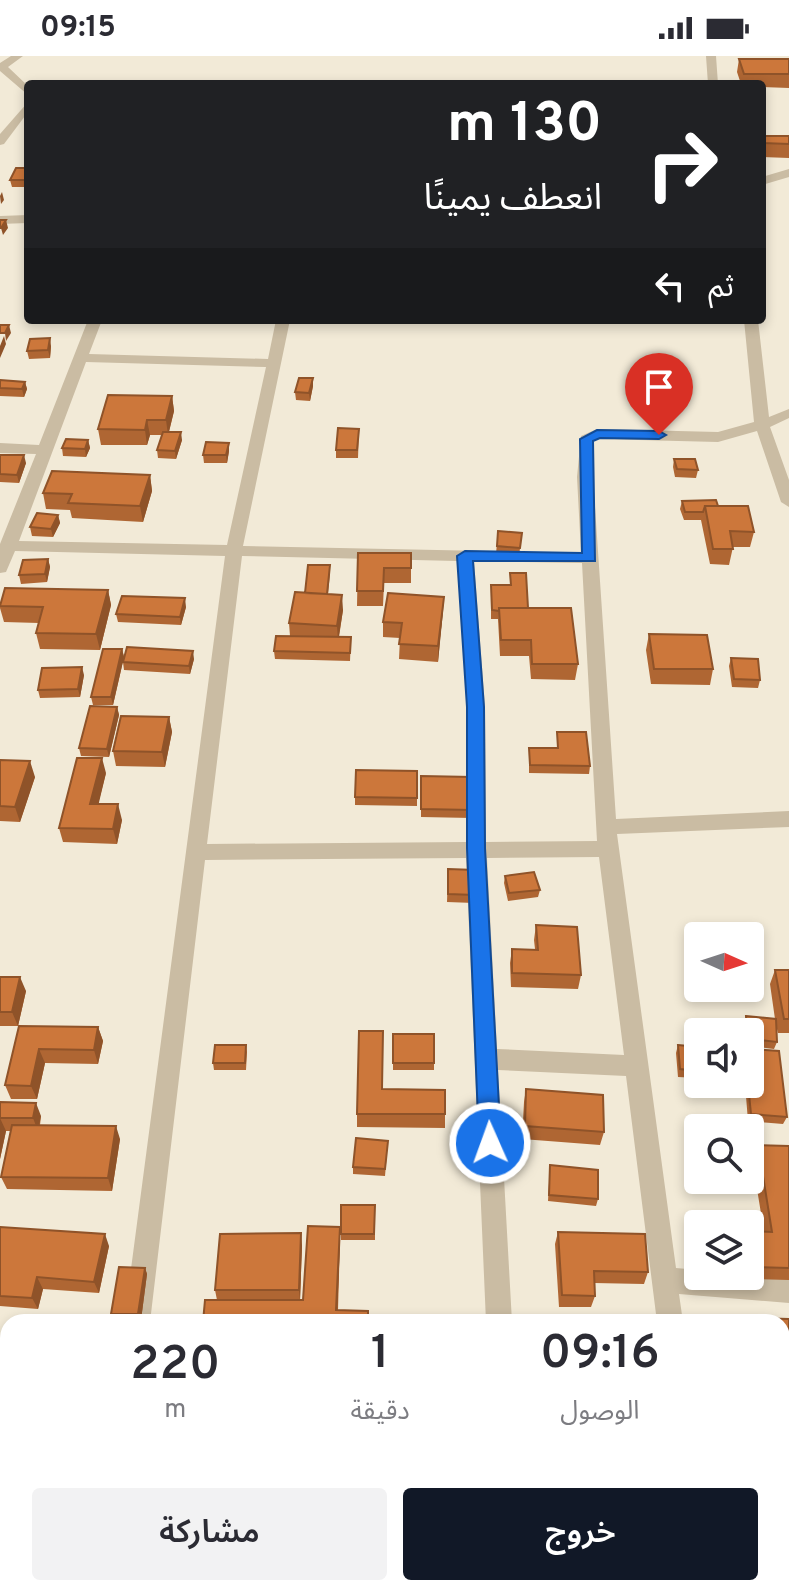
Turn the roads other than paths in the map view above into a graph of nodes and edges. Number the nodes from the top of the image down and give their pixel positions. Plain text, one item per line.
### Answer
1 (18, 56) edge
2 (711, 56) edge
3 (0, 66) edge
4 (713, 80) edge
5 (24, 88) edge
6 (24, 110) edge
7 (0, 142) edge
8 (789, 173) edge
9 (766, 180) edge
10 (24, 219) edge
11 (0, 220) edge
12 (94, 324) edge
13 (282, 324) edge
14 (751, 324) edge
15 (82, 358) junction
16 (273, 363) junction
17 (789, 413) edge
18 (762, 425) junction
19 (0, 448) edge
20 (45, 450) junction
21 (789, 502) edge
22 (7, 546) junction
23 (234, 551) junction
24 (465, 556) junction
25 (589, 558) junction
26 (0, 568) edge
27 (789, 819) edge
28 (608, 838) junction
29 (476, 848) junction
30 (198, 852) junction
31 (486, 1059) junction
32 (638, 1066) junction
33 (666, 1280) junction
34 (789, 1290) edge
35 (138, 1314) edge
36 (499, 1314) edge
37 (669, 1314) edge

1 - 3 street
2 - 4 street
3 - 5 street
6 - 7 street
8 - 9 street
10 - 11 street
12 - 15 street
13 - 16 street
14 - 18 street
15 - 16 street
15 - 20 street
16 - 23 street
17 - 18 street
18 - 21 street
18 - 25 street
19 - 20 street
20 - 22 street
22 - 23 street
22 - 26 street
23 - 24 street
23 - 30 street
24 - 25 street
24 - 29 street
25 - 28 street
27 - 28 street
28 - 29 street
28 - 32 street
29 - 30 street
29 - 31 street
30 - 35 street
31 - 32 street
31 - 36 street
32 - 33 street
33 - 34 street
33 - 37 street

